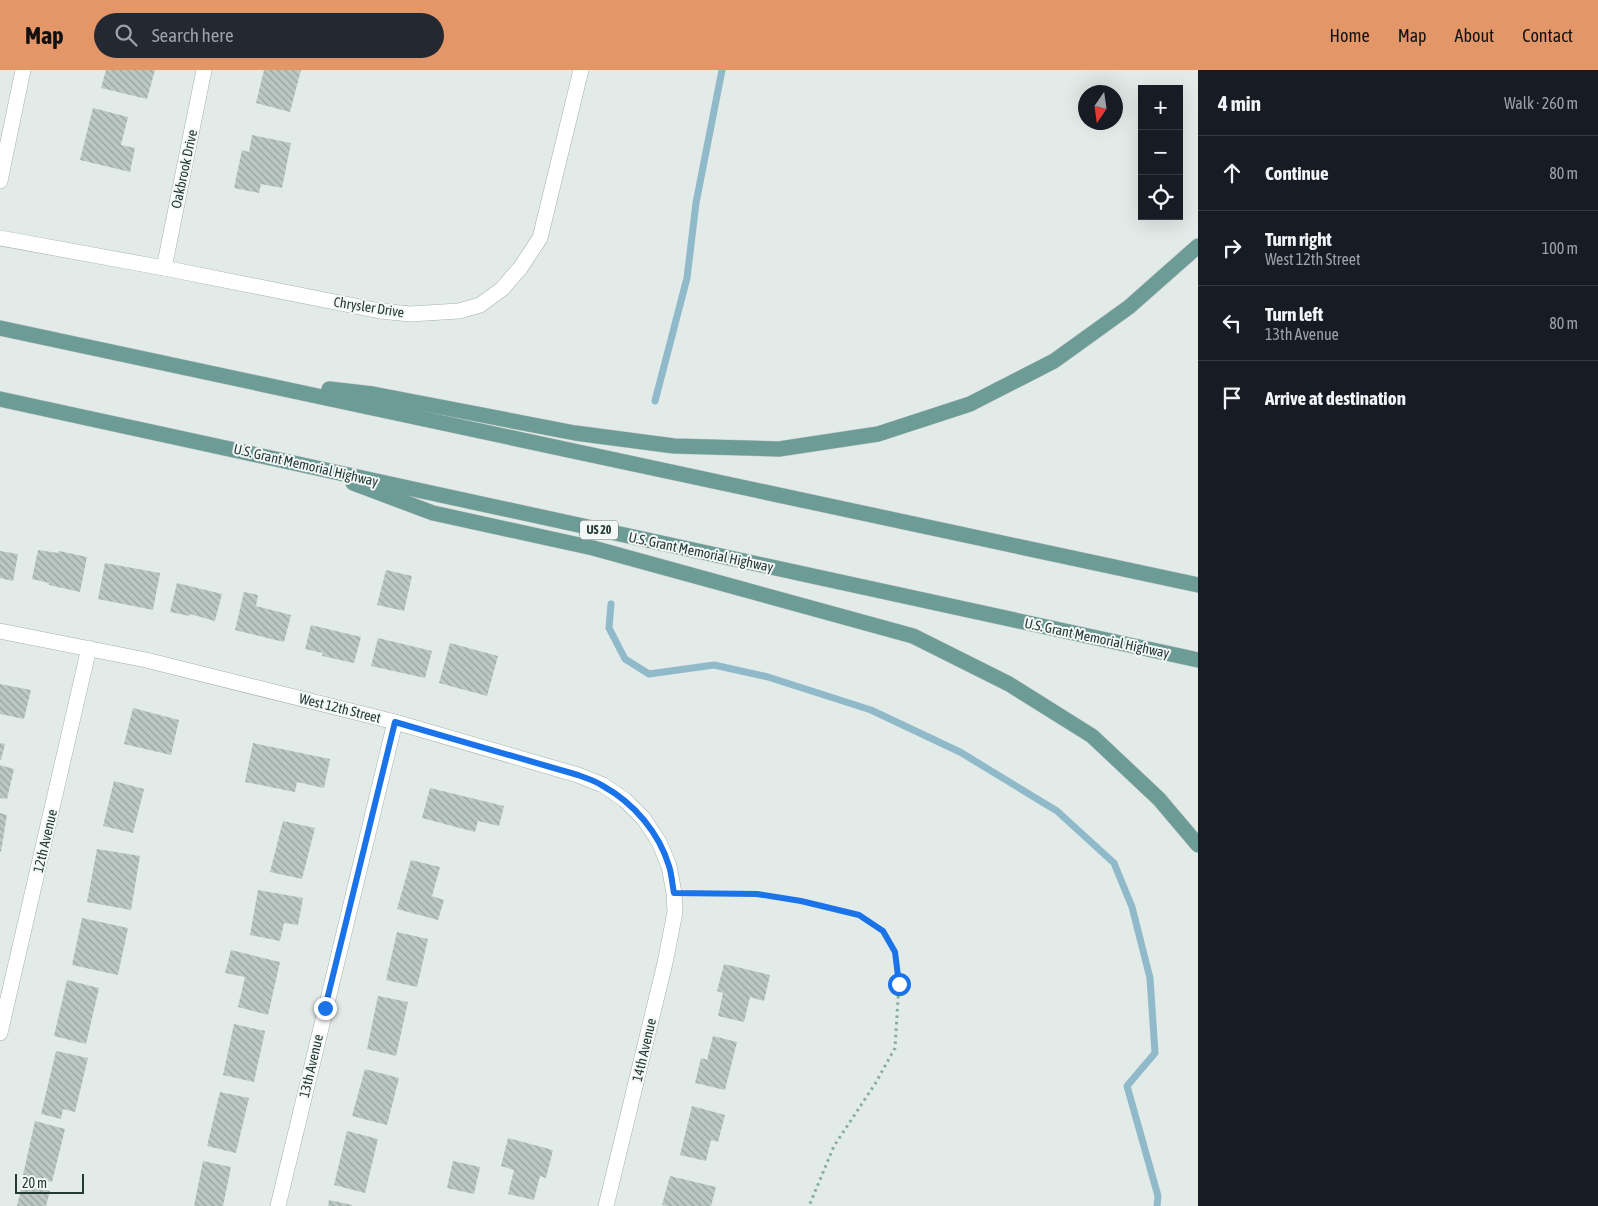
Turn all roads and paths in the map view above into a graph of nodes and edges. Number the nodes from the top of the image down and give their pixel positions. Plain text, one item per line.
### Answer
1 (23, 70) edge
2 (204, 70) edge
3 (581, 70) edge
4 (0, 181) edge
5 (0, 238) edge
6 (1198, 246) edge
7 (164, 268) junction
8 (0, 328) edge
9 (250, 381) junction
10 (0, 399) edge
11 (302, 464) junction
12 (1198, 585) edge
13 (0, 631) edge
14 (89, 648) junction
15 (1198, 660) edge
16 (395, 722) junction
17 (1198, 845) edge
18 (674, 893) junction
19 (0, 1033) edge
20 (278, 1206) edge
21 (606, 1206) edge
22 (809, 1206) edge

1 - 4 street
2 - 7 street, Oakbrook Drive
3 - 7 street, Chrysler Drive
5 - 7 street, Chrysler Drive
6 - 9 main road
8 - 9 main road
9 - 12 main road
10 - 11 main road, U.S. Grant Memorial Highway / US 20
11 - 15 main road, U.S. Grant Memorial Highway / US 20
11 - 17 main road
13 - 14 street, West 12th Street
14 - 16 street, West 12th Street
14 - 19 street, 12th Avenue
16 - 18 street, West 12th Street
16 - 20 street, 13th Avenue
18 - 21 street, 14th Avenue
18 - 22 path

